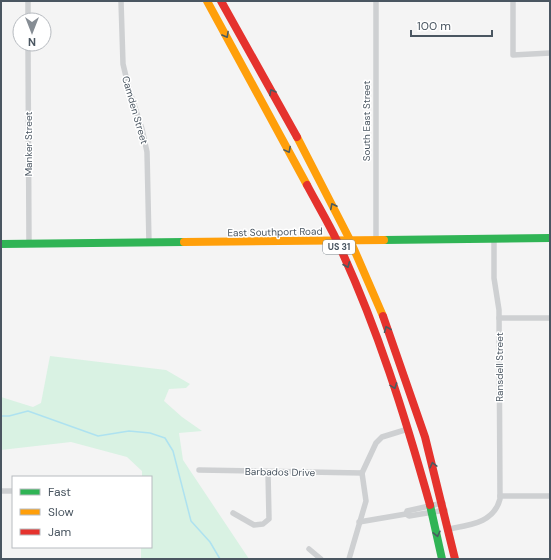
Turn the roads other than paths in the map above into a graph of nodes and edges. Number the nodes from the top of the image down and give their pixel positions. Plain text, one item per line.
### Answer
1 (28, 1) edge
2 (121, 1) edge
3 (207, 1) edge
4 (221, 1) edge
5 (376, 1) edge
6 (513, 1) edge
7 (28, 12) edge
8 (28, 52) edge
9 (550, 53) edge
10 (494, 238) junction
11 (550, 238) edge
12 (376, 240) junction
13 (337, 241) junction
14 (351, 241) junction
15 (149, 243) junction
16 (1, 244) edge
17 (29, 244) junction
18 (499, 318) junction
19 (550, 318) edge
20 (408, 429) junction
21 (199, 470) dead end
22 (268, 472) junction
23 (362, 473) junction
24 (1, 491) edge
25 (12, 491) edge
26 (500, 496) junction
27 (550, 496) edge
28 (444, 506) junction
29 (431, 509) junction
30 (233, 514) dead end
31 (359, 522) junction
32 (449, 529) junction
33 (309, 549) dead end
34 (320, 559) edge
35 (349, 559) edge
36 (442, 559) edge
37 (455, 559) edge

1 - 7 street
2 - 15 street, Camden Street
3 -> 13 main road, US 31
14 -> 4 main road, US 31
5 - 12 street, South East Street
6 - 9 street
8 - 17 street, Manker Street
10 - 11 main road, East Southport Road
10 - 12 main road, East Southport Road
10 - 18 street, Ransdell Street
12 - 14 main road, East Southport Road
13 - 14 main road, East Southport Road
13 - 15 main road, East Southport Road
13 -> 20 main road, US 31
28 -> 14 main road, US 31
15 - 17 main road, East Southport Road
16 - 17 main road, East Southport Road
18 - 19 street
18 - 26 street, Ransdell Street
20 - 23 street
20 - 29 main road, US 31
21 - 22 street, Barbados Drive
22 - 23 street, Barbados Drive
22 - 30 street
23 - 31 street
24 - 25 street
26 - 27 street
26 - 32 street
28 - 29 street
28 - 32 main road, US 31
29 - 31 street
29 -> 36 main road, US 31
31 - 35 street
32 - 37 main road, US 31
33 - 34 street

